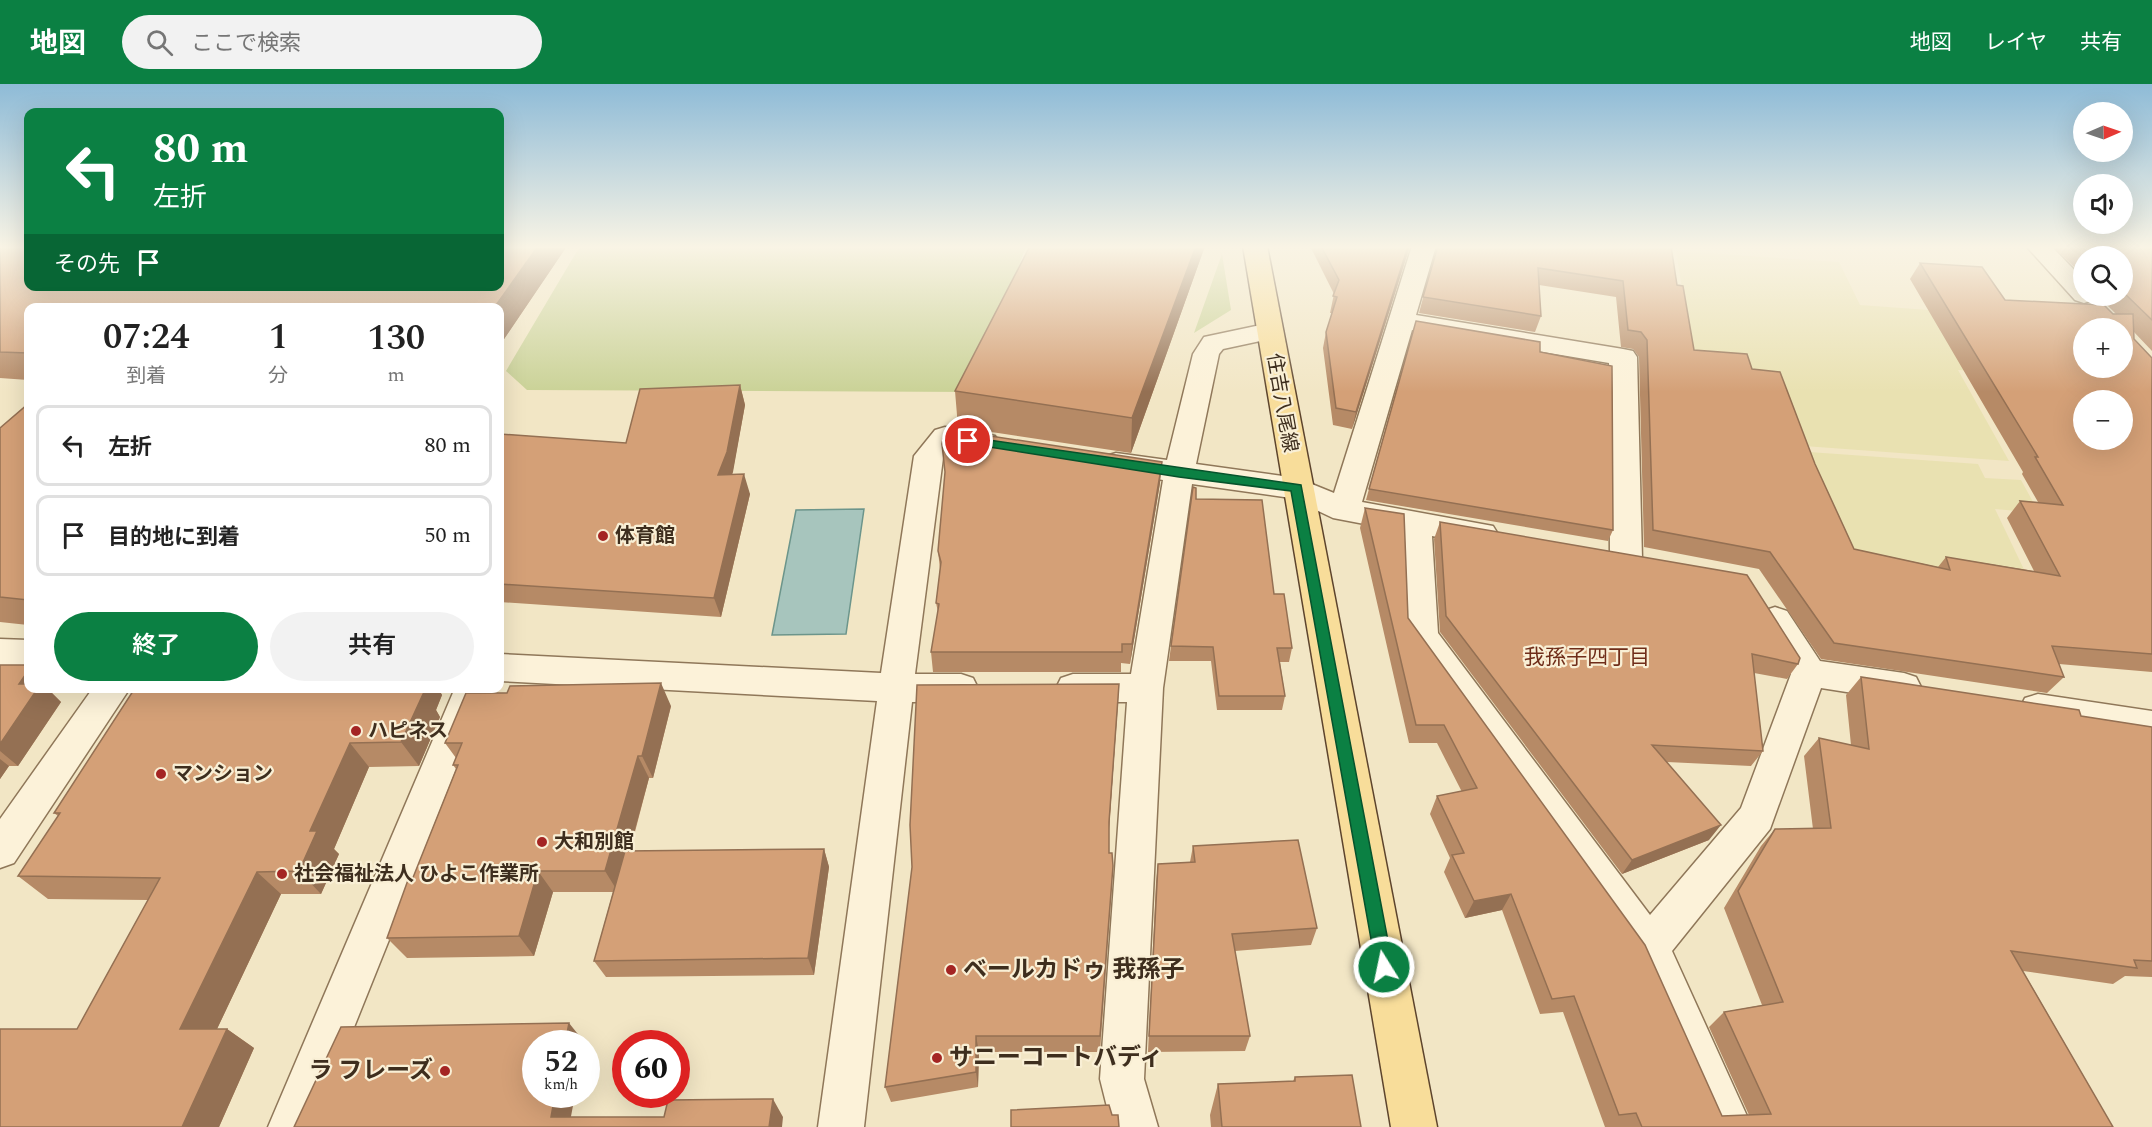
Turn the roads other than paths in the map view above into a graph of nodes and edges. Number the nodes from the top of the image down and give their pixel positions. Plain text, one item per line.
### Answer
1 (1264, 295) edge
2 (1409, 295) edge
3 (1401, 320) junction
4 (1270, 331) junction
5 (1015, 448) edge
6 (1085, 459) edge
7 (1179, 473) junction
8 (1297, 488) junction
9 (1344, 510) junction
10 (1416, 523) junction
11 (1509, 539) edge
12 (1591, 553) edge
13 (1626, 559) junction
14 (1659, 564) edge
15 (1760, 598) edge
16 (0, 652) edge
17 (24, 653) edge
18 (504, 667) edge
19 (1809, 673) junction
20 (896, 688) junction
21 (991, 688) edge
22 (1039, 688) edge
23 (1146, 688) junction
24 (110, 693) edge
25 (471, 693) edge
26 (1939, 693) edge
27 (2010, 704) edge
28 (2152, 726) edge
29 (0, 851) edge
30 (1649, 947) junction
31 (291, 1127) edge
32 (842, 1127) edge
33 (1136, 1127) edge
34 (1414, 1127) edge
35 (1730, 1127) edge

1 - 4 main road, 住吉八尾線
2 - 3 street
3 - 9 street
3 - 13 street
4 - 7 street
4 - 8 main road, 住吉八尾線
5 - 20 street
6 - 7 street
7 - 8 street
7 - 23 street
8 - 9 street
8 - 34 main road, 住吉八尾線
9 - 10 street
10 - 11 street
10 - 30 street
12 - 13 street
13 - 14 street
15 - 19 street
16 - 17 street
18 - 20 street
19 - 26 street
19 - 30 street
20 - 21 street
20 - 32 street
22 - 23 street
23 - 33 street
24 - 29 street
25 - 31 street
27 - 28 street
30 - 35 street

